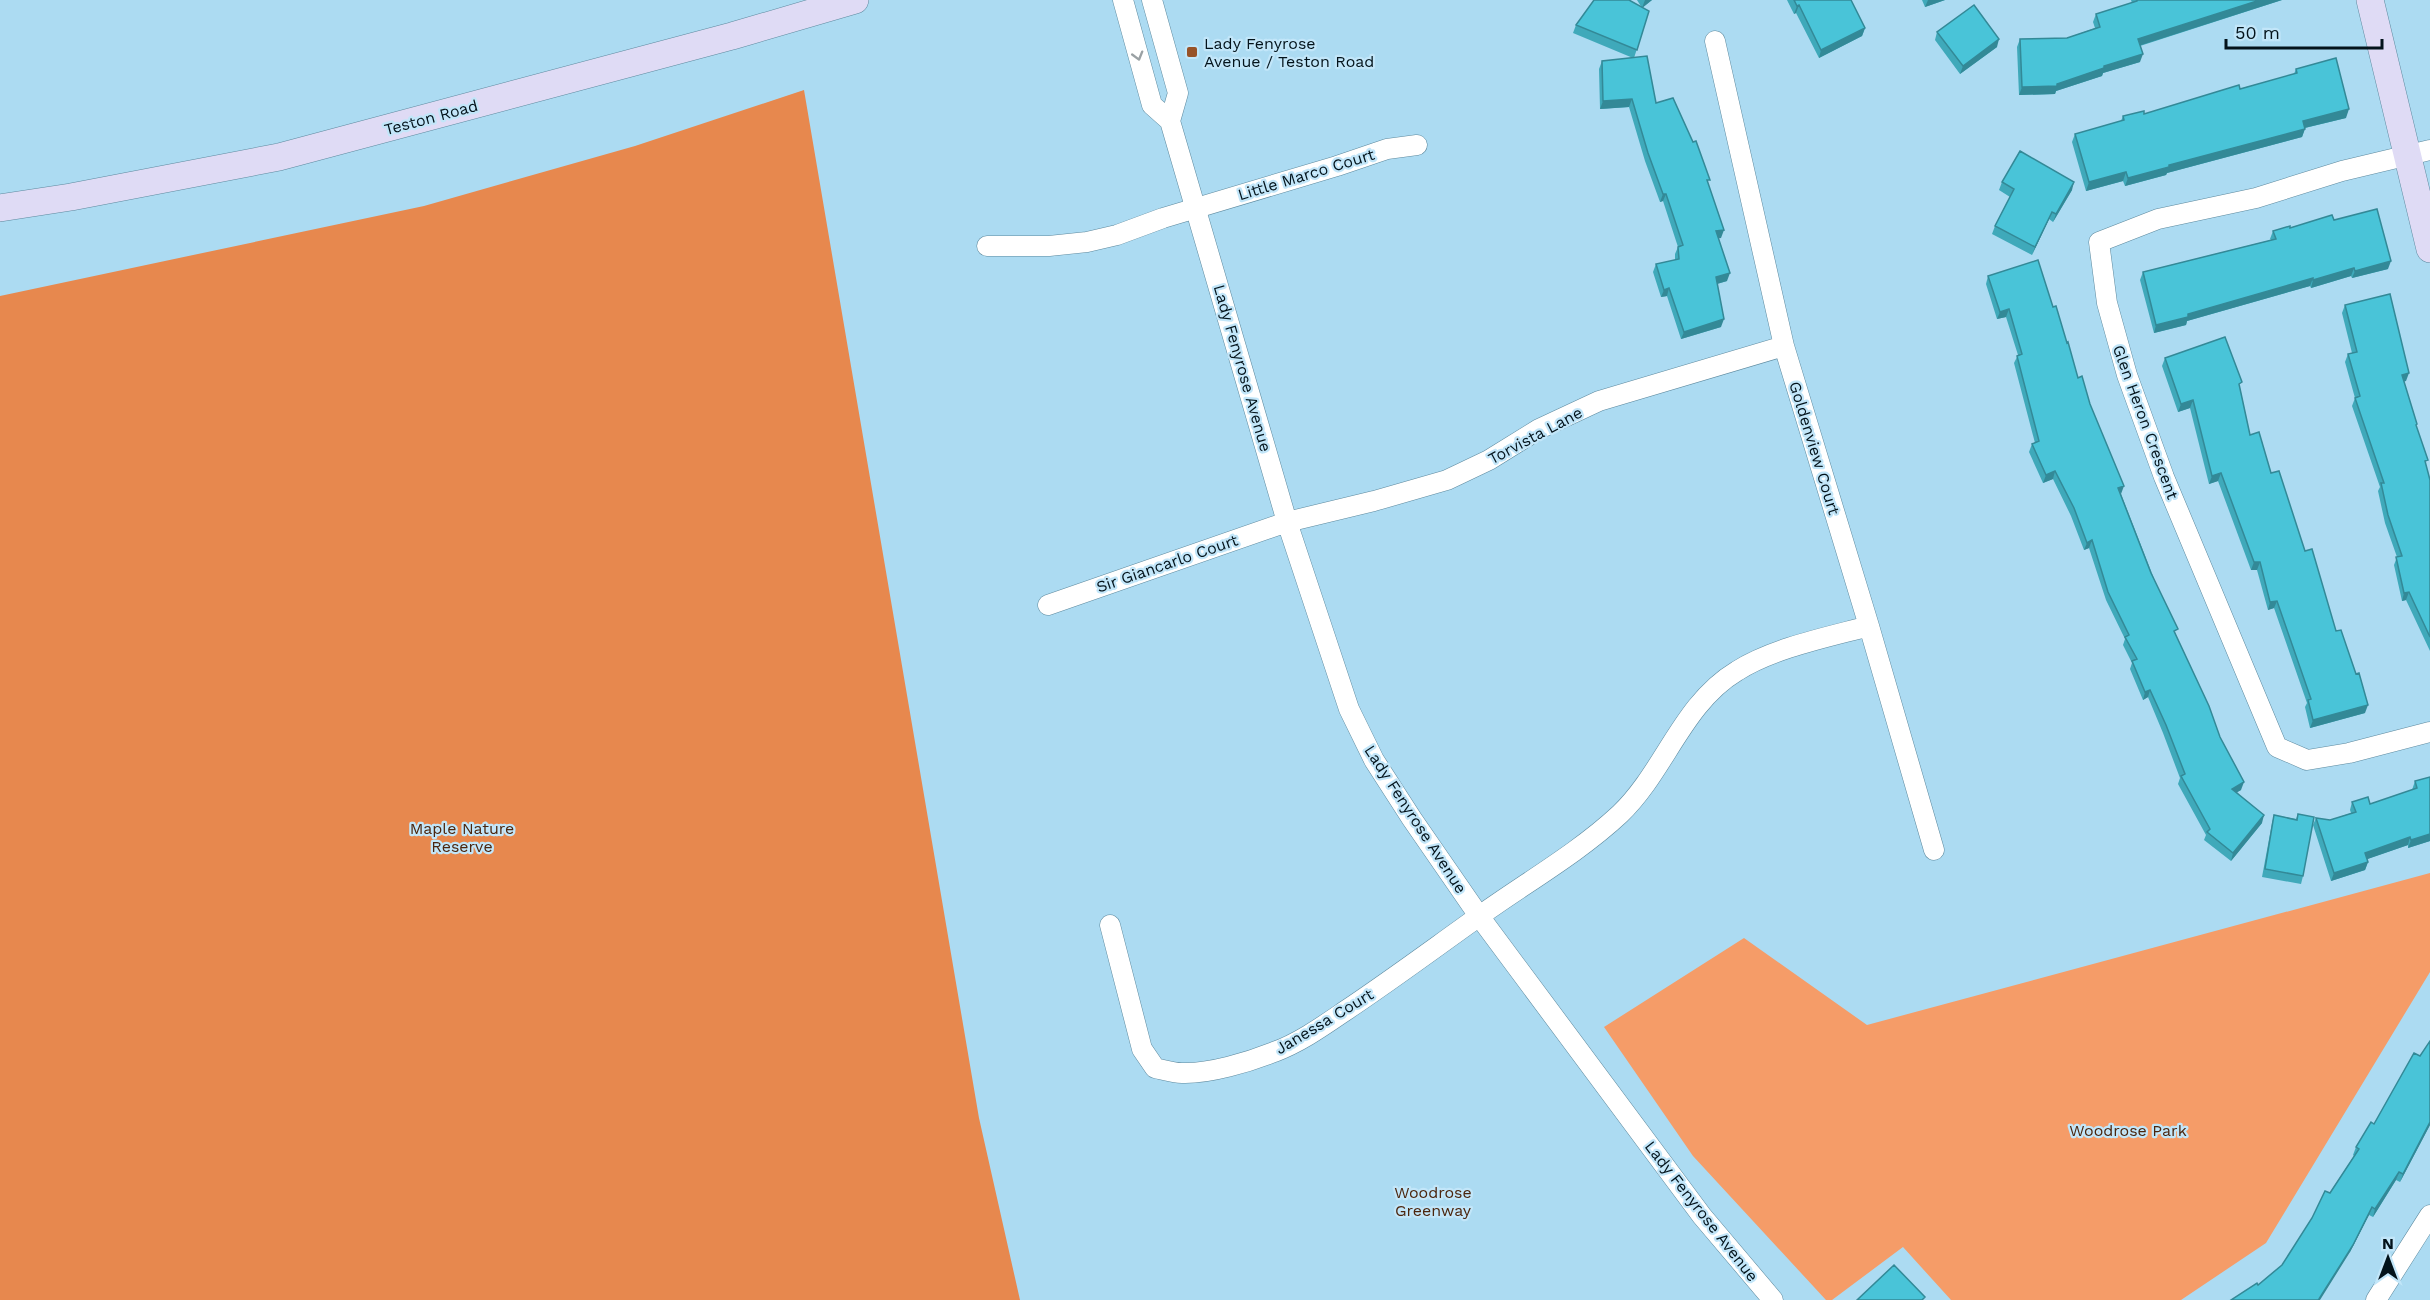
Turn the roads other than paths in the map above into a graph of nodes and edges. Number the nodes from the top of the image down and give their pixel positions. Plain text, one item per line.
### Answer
1 (855, 0) edge
2 (1123, 0) edge
3 (1152, 0) edge
4 (2370, 0) edge
5 (1715, 41) dead end
6 (1170, 121) junction
7 (1417, 145) dead end
8 (2419, 153) edge
9 (1197, 207) junction
10 (0, 208) edge
11 (987, 246) dead end
12 (2430, 249) edge
13 (1784, 346) junction
14 (1287, 522) junction
15 (1048, 605) dead end
16 (1869, 626) junction
17 (2430, 732) edge
18 (1934, 850) dead end
19 (1479, 916) junction
20 (1110, 925) dead end
21 (2430, 1215) edge
22 (1773, 1300) edge
23 (2376, 1300) edge

1 - 10 main road, Teston Road
2 -> 6 street, Lady Fenyrose Avenue
3 - 6 street
4 - 8 main road
5 - 13 street, Goldenview Court
6 - 9 street, Lady Fenyrose Avenue
7 - 9 street, Little Marco Court
8 - 12 main road
8 - 17 street, Glen Heron Crescent
9 - 11 street, Little Marco Court
9 - 14 street, Lady Fenyrose Avenue
13 - 14 street, Torvista Lane
13 - 16 street, Goldenview Court
14 - 15 street, Sir Giancarlo Court
14 - 19 street, Lady Fenyrose Avenue
16 - 18 street, Goldenview Court
16 - 19 street, Janessa Court
19 - 20 street, Janessa Court
19 - 22 street, Lady Fenyrose Avenue
21 - 23 street

